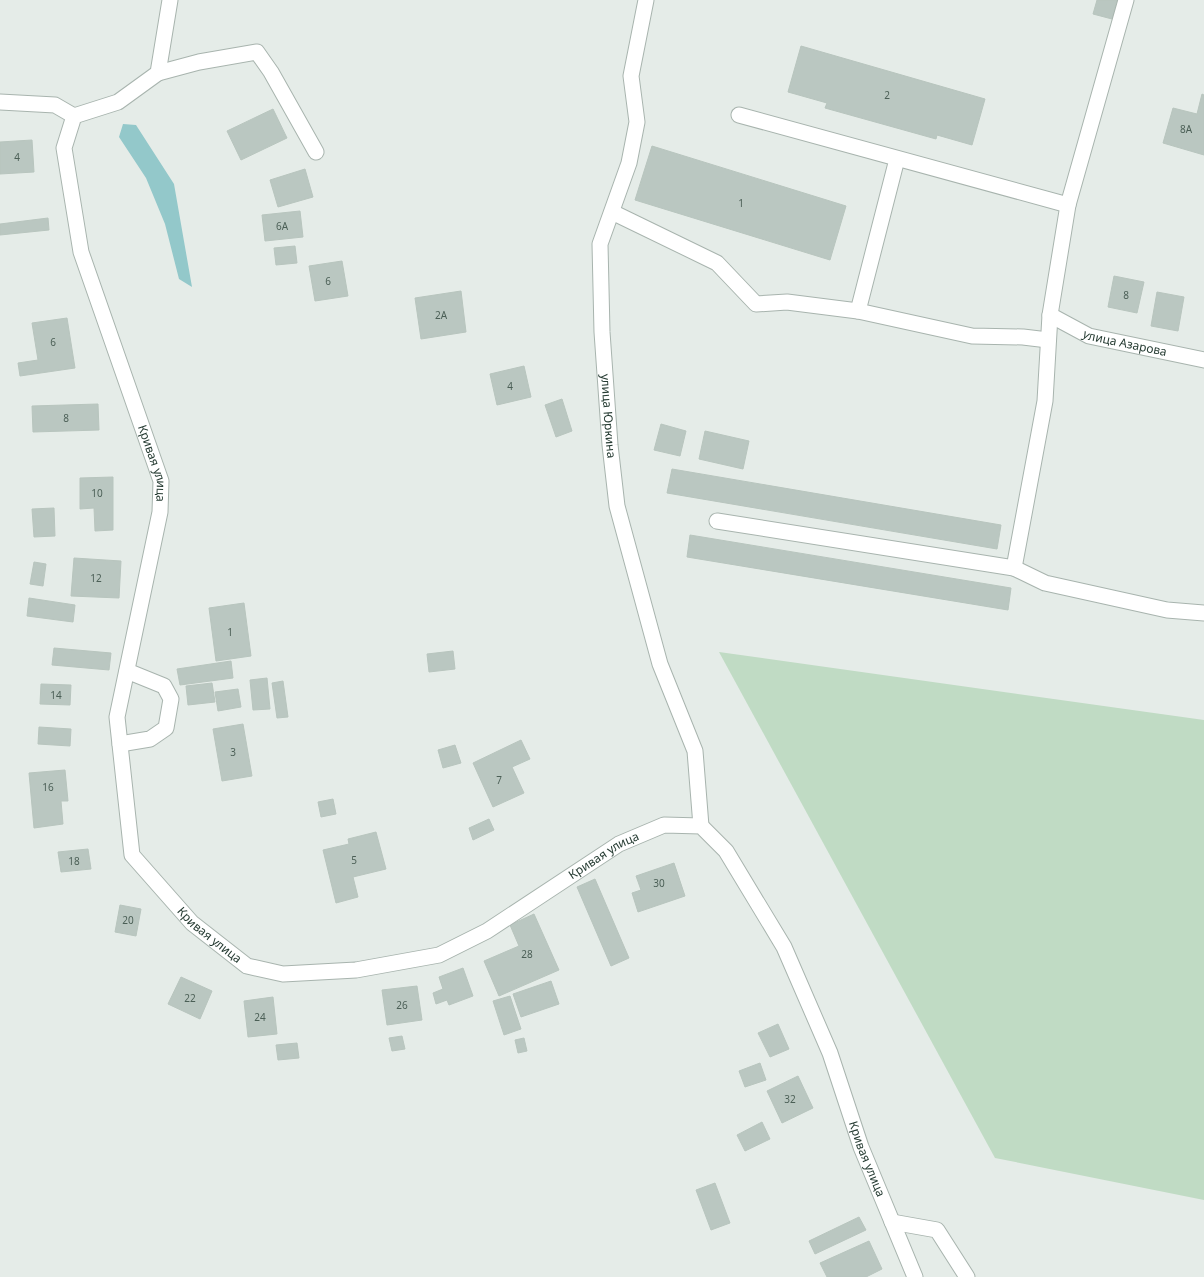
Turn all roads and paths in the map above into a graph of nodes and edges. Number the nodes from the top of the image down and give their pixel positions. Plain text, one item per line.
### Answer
1 (170, 0) edge
2 (646, 0) edge
3 (1126, 0) edge
4 (158, 73) junction
5 (0, 102) edge
6 (739, 115) dead end
7 (74, 116) junction
8 (316, 152) dead end
9 (897, 159) junction
10 (1068, 205) junction
11 (612, 212) junction
12 (858, 311) junction
13 (1050, 314) junction
14 (1048, 340) junction
15 (1204, 360) edge
16 (717, 521) dead end
17 (1014, 568) junction
18 (1204, 613) edge
19 (127, 671) junction
20 (120, 744) junction
21 (701, 826) junction
22 (892, 1222) junction
23 (915, 1277) edge
24 (967, 1277) edge

1 - 4 street
2 - 11 street, улица Юркина
3 - 10 street
4 - 7 street
4 - 8 street
5 - 7 street
6 - 9 street
7 - 19 street, Кривая улица
9 - 10 street
9 - 12 street
10 - 13 street
11 - 12 street
11 - 21 street, улица Юркина
12 - 14 street
13 - 14 street
13 - 15 street, улица Азарова
14 - 17 street
16 - 17 street
17 - 18 street
19 - 20 street, Кривая улица
19 - 20 street
20 - 21 street, Кривая улица
21 - 22 street, Кривая улица
22 - 23 street, Кривая улица
22 - 24 street

